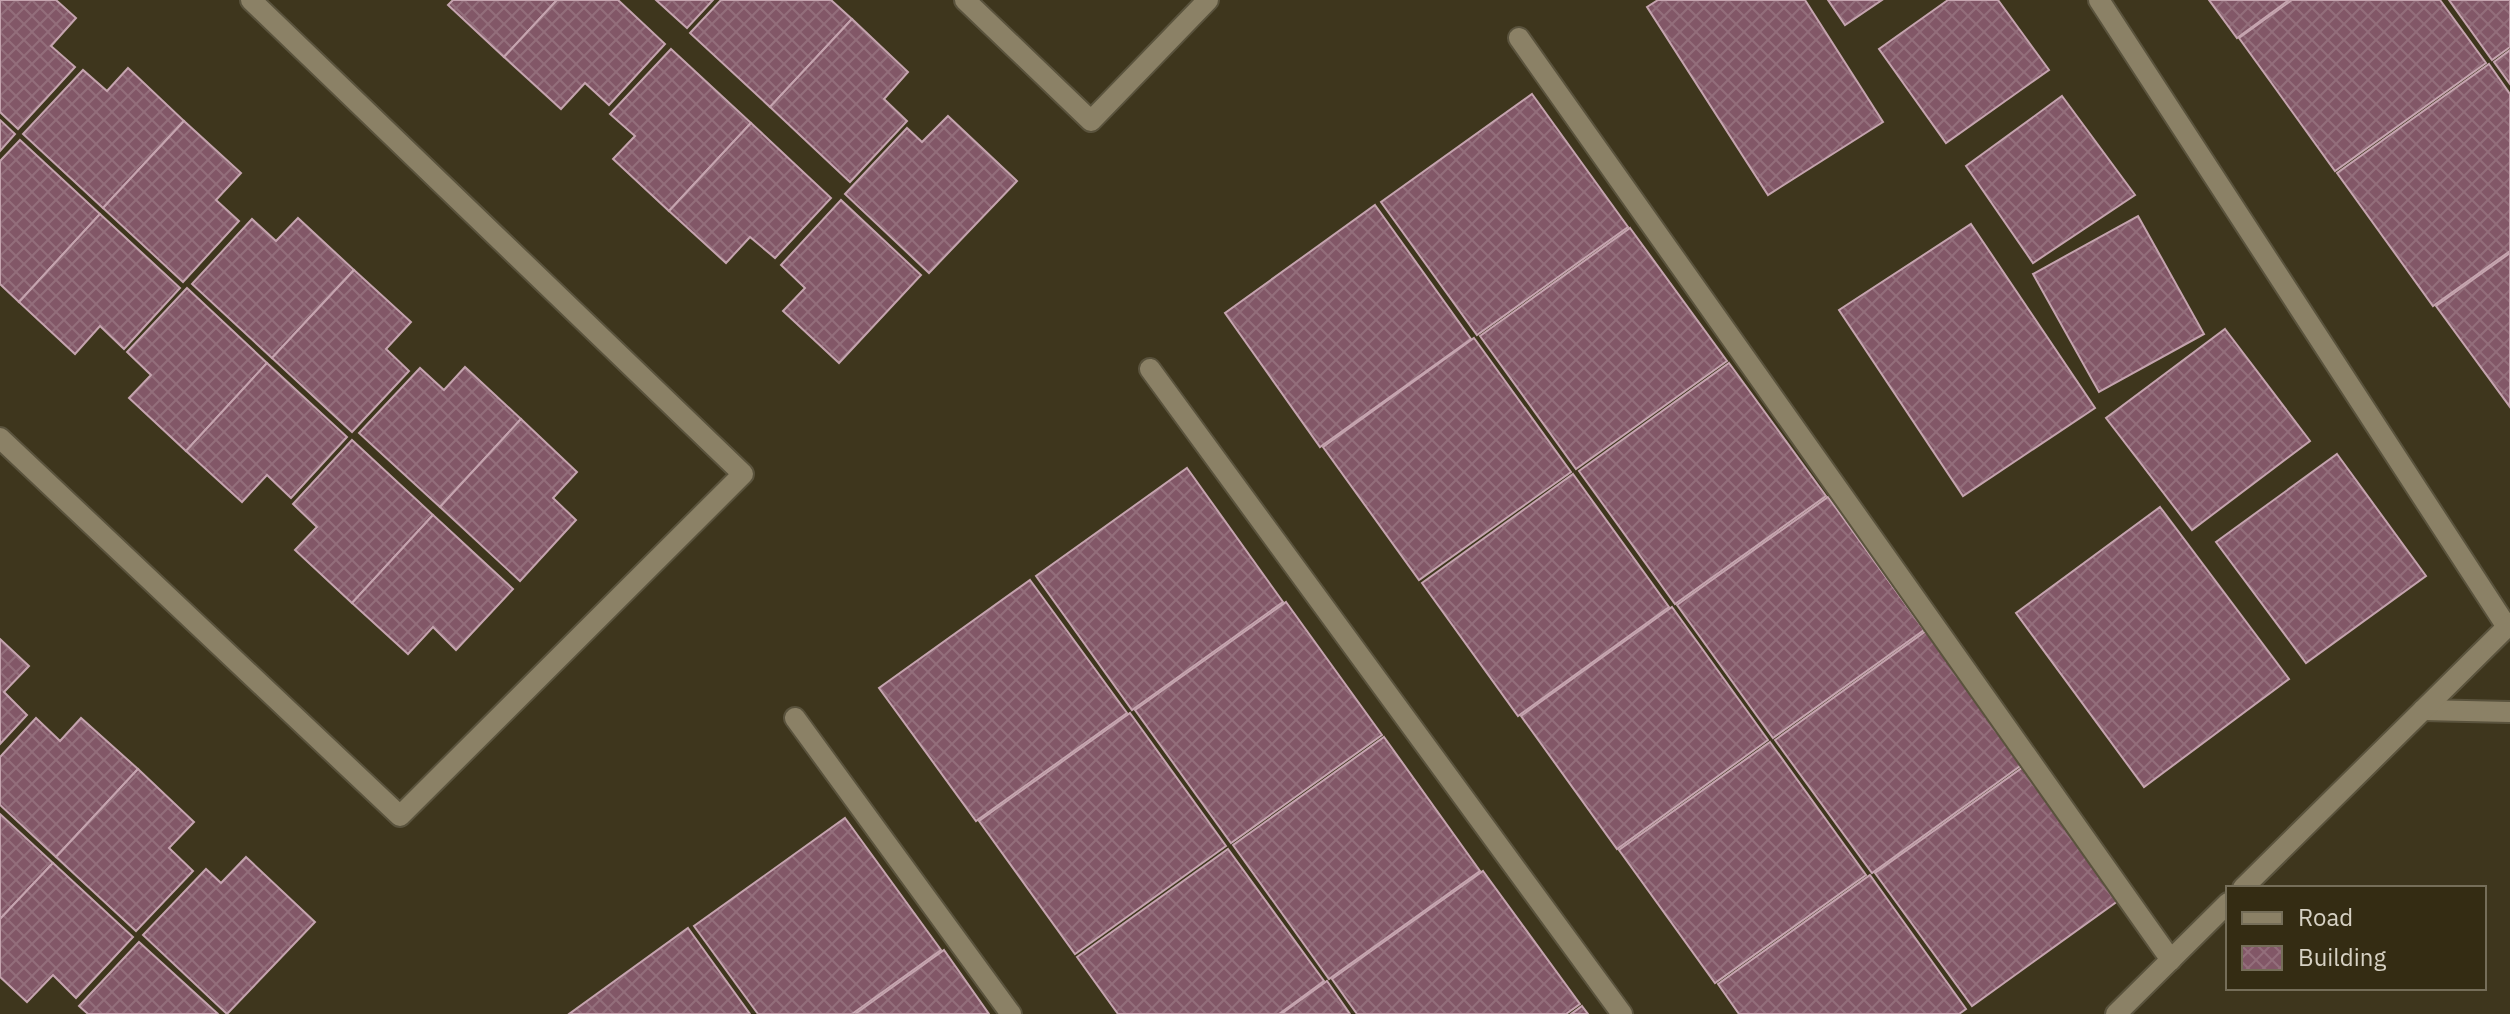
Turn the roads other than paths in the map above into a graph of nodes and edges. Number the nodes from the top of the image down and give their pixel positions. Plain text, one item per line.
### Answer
1 (251, 0) edge
2 (965, 0) edge
3 (1208, 0) edge
4 (2099, 0) edge
5 (1519, 38) dead end
6 (1150, 369) dead end
7 (0, 438) edge
8 (2509, 626) edge
9 (2423, 710) junction
10 (2510, 712) edge
11 (795, 718) dead end
12 (2245, 886) edge
13 (2226, 905) edge
14 (2171, 960) junction
15 (1011, 1014) edge
16 (1622, 1014) edge
17 (2116, 1014) edge

1 - 7 street
2 - 3 street
4 - 8 street
5 - 14 street
6 - 16 street
8 - 9 street
9 - 10 street
9 - 12 street
11 - 15 street
13 - 14 street
14 - 17 street

